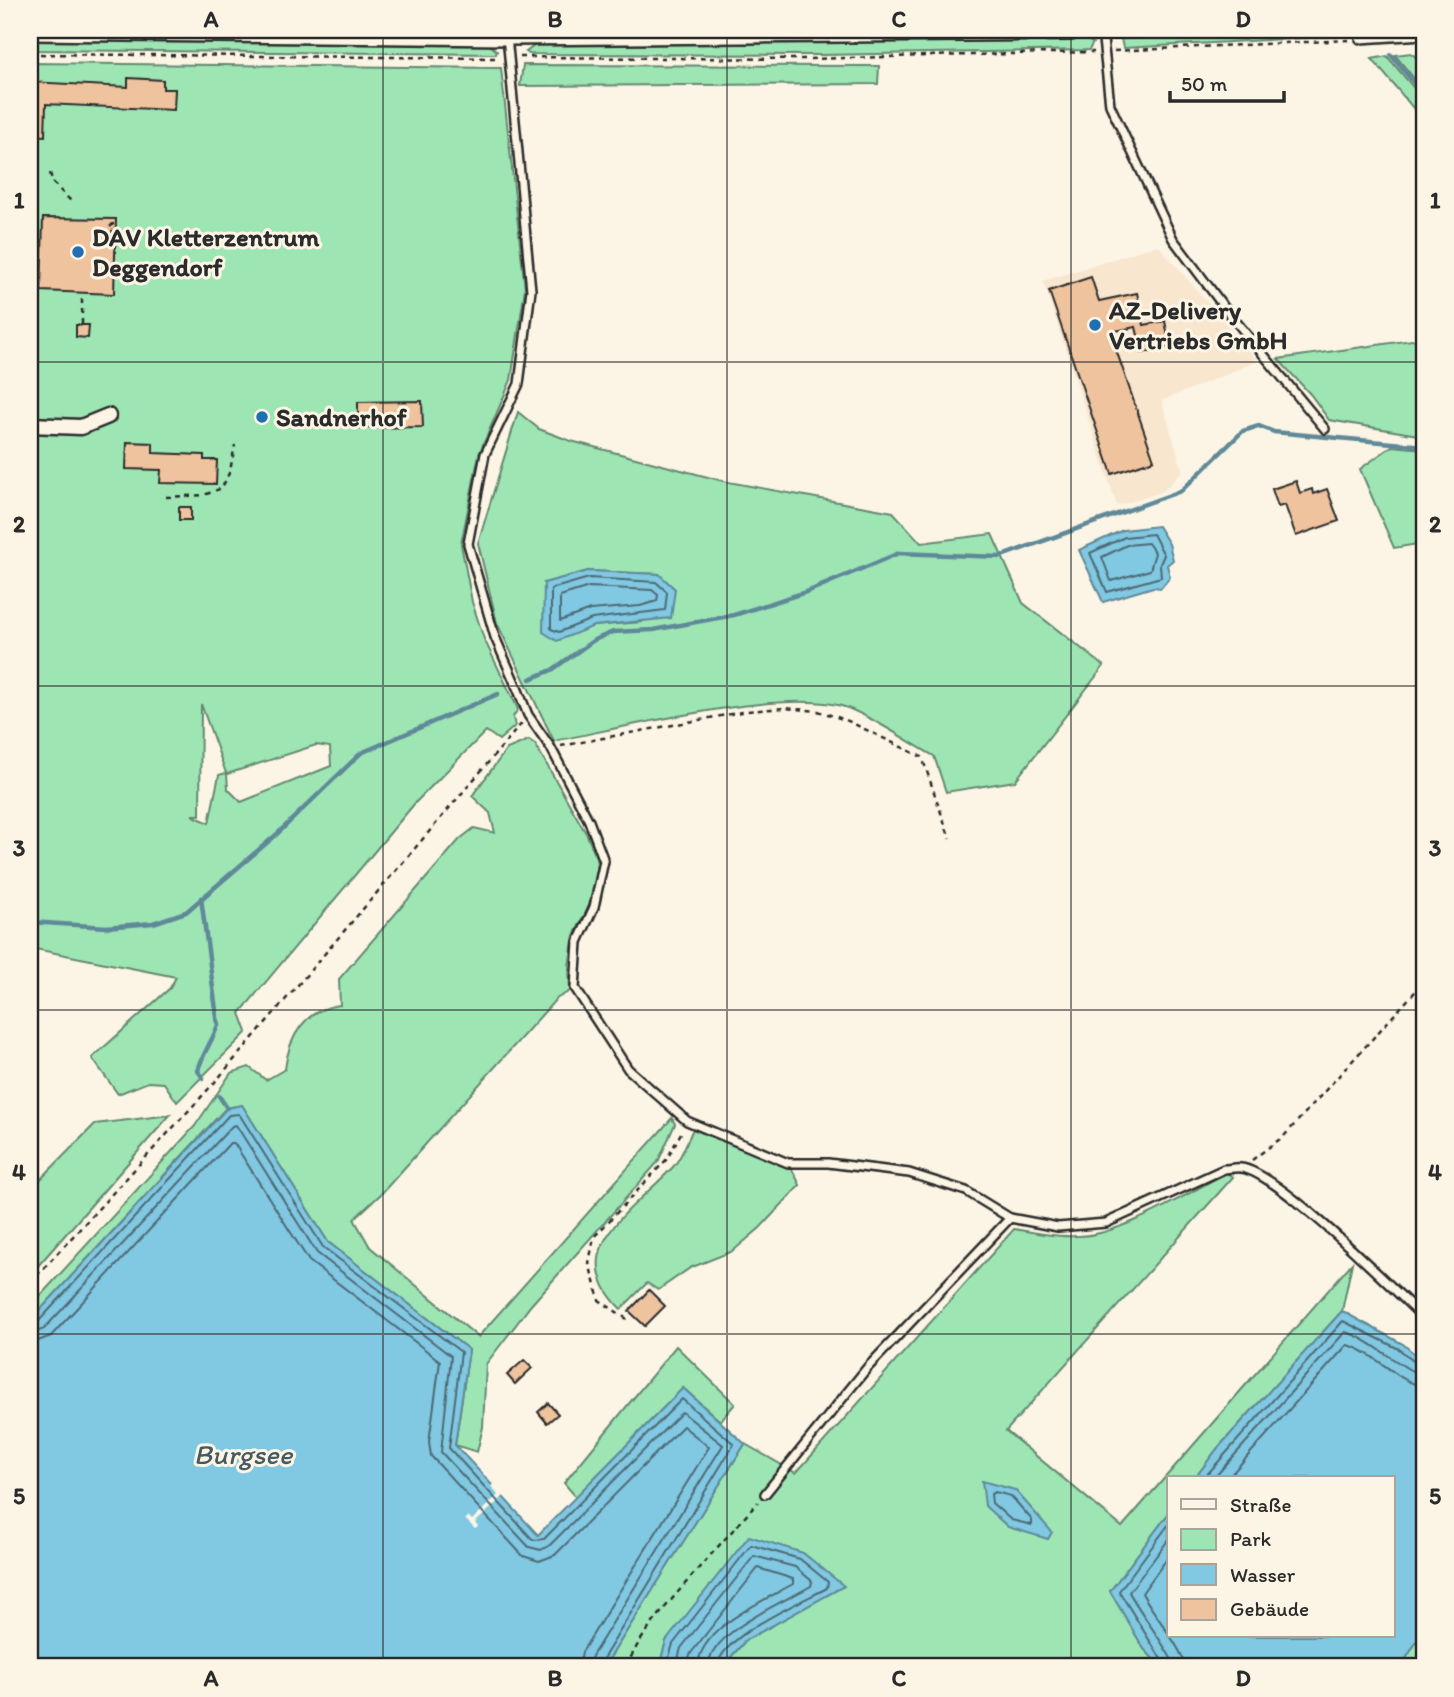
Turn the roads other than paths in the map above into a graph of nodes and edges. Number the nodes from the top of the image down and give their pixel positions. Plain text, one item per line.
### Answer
1 (30, 30) edge
2 (1070, 30) edge
3 (1102, 30) edge
4 (1360, 30) edge
5 (506, 32) edge
6 (1424, 36) edge
7 (108, 416) dead end
8 (30, 425) edge
9 (1325, 429) dead end
10 (1010, 1218) junction
11 (1424, 1318) edge
12 (765, 1494) road end

1 - 5 main road
2 - 5 main road
3 - 9 lane
4 - 6 lane
5 - 10 lane
7 - 8 street
10 - 11 lane
10 - 12 lane

